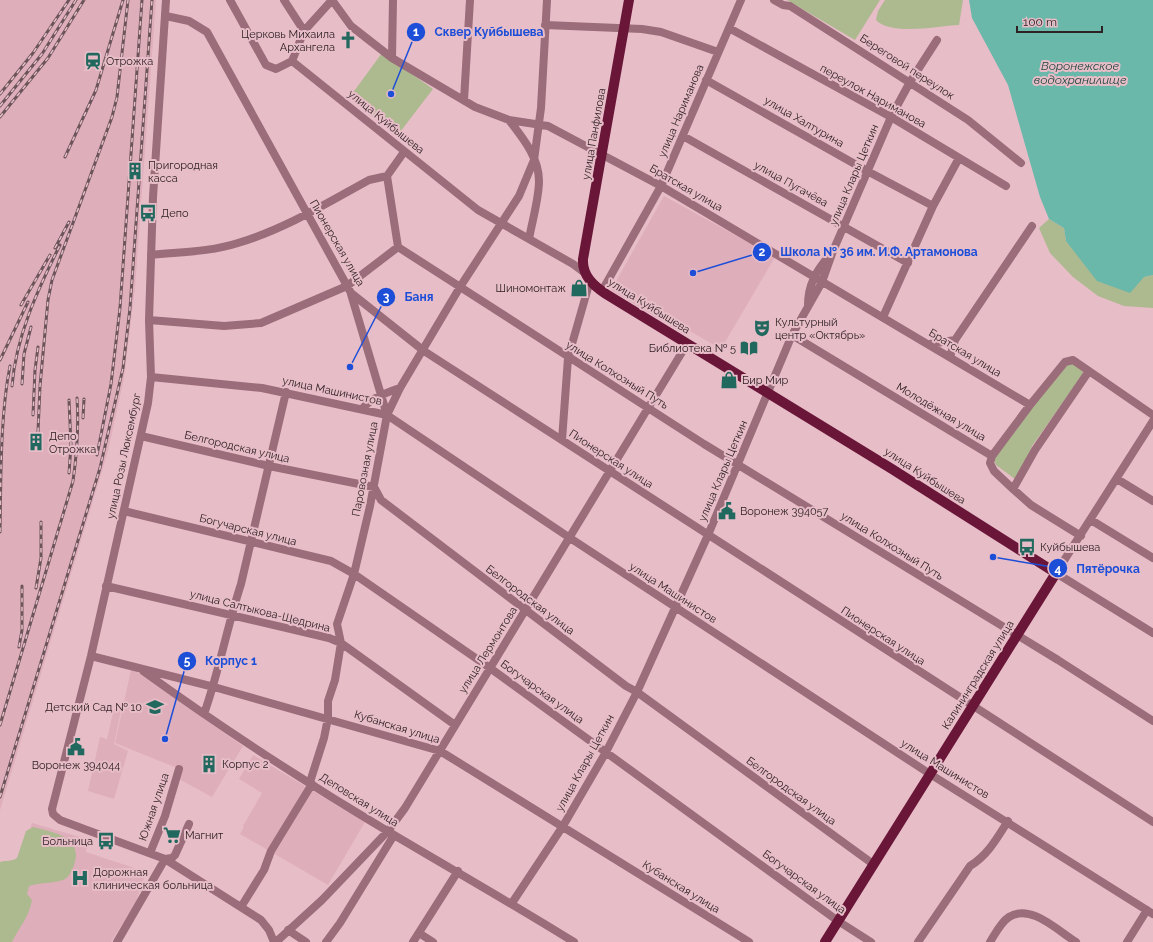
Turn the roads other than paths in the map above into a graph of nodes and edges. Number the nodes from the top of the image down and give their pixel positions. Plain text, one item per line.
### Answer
1 (166, 0) edge
2 (230, 0) edge
3 (284, 0) edge
4 (332, 0) edge
5 (393, 0) edge
6 (470, 0) edge
7 (547, 0) edge
8 (629, 0) edge
9 (741, 0) edge
10 (774, 0) edge
11 (166, 16) junction
12 (545, 25) junction
13 (729, 28) junction
14 (625, 29) junction
15 (304, 31) junction
16 (937, 40) dead end
17 (718, 52) junction
18 (392, 58) junction
19 (292, 61) junction
20 (706, 80) junction
21 (910, 82) junction
22 (464, 100) junction
23 (541, 108) junction
24 (891, 117) junction
25 (509, 120) junction
26 (538, 124) junction
27 (548, 126) junction
28 (683, 136) junction
29 (404, 152) junction
30 (602, 156) junction
31 (959, 158) junction
32 (534, 160) junction
33 (1021, 163) dead end
34 (868, 172) junction
35 (387, 176) junction
36 (661, 186) junction
37 (1006, 186) dead end
38 (933, 206) junction
39 (307, 213) junction
40 (501, 224) junction
41 (845, 226) junction
42 (1032, 226) dead end
43 (529, 240) junction
44 (398, 247) junction
45 (833, 251) junction
46 (151, 255) junction
47 (578, 262) junction
48 (908, 263) junction
49 (588, 277) junction
50 (814, 277) junction
51 (822, 282) junction
52 (460, 287) junction
53 (349, 290) junction
54 (602, 291) junction
55 (808, 306) junction
56 (883, 317) junction
57 (149, 320) junction
58 (792, 336) junction
59 (955, 340) junction
60 (687, 344) junction
61 (930, 344) junction
62 (424, 351) junction
63 (950, 357) junction
64 (568, 358) junction
65 (1089, 371) junction
66 (151, 377) junction
67 (400, 388) junction
68 (286, 392) junction
69 (767, 392) junction
70 (383, 394) junction
71 (1030, 405) junction
72 (363, 408) junction
73 (649, 408) junction
74 (388, 415) junction
75 (1153, 415) edge
76 (1153, 421) edge
77 (1145, 434) junction
78 (141, 436) junction
79 (1153, 438) edge
80 (562, 440) junction
81 (992, 456) junction
82 (738, 464) junction
83 (269, 466) junction
84 (611, 472) junction
85 (1117, 479) junction
86 (374, 487) junction
87 (1013, 489) junction
88 (381, 500) junction
89 (1153, 501) edge
90 (370, 506) junction
91 (124, 511) junction
92 (1091, 520) junction
93 (708, 535) junction
94 (1081, 536) junction
95 (570, 538) junction
96 (250, 543) junction
97 (1153, 558) edge
98 (1056, 573) junction
99 (354, 574) junction
100 (106, 586) junction
101 (675, 607) junction
102 (526, 611) junction
103 (231, 615) junction
104 (1153, 633) edge
105 (1017, 636) junction
106 (341, 643) junction
107 (90, 656) junction
108 (139, 668) junction
109 (490, 668) junction
110 (214, 686) junction
111 (637, 692) junction
112 (972, 707) junction
113 (204, 714) junction
114 (328, 718) junction
115 (1153, 721) edge
116 (454, 725) junction
117 (440, 751) junction
118 (606, 752) junction
119 (179, 769) dead end
120 (930, 774) junction
121 (311, 783) junction
122 (1008, 821) junction
123 (1153, 822) edge
124 (189, 824) dead end
125 (562, 826) junction
126 (391, 833) junction
127 (150, 853) junction
128 (165, 859) junction
129 (872, 864) junction
130 (458, 871) junction
131 (512, 903) junction
132 (241, 907) junction
133 (1150, 912) edge
134 (838, 921) junction
135 (288, 930) junction
136 (419, 933) junction
137 (117, 942) edge
138 (275, 942) edge
139 (306, 942) edge
140 (326, 942) edge
141 (413, 942) edge
142 (433, 942) edge
143 (574, 942) edge
144 (749, 942) edge
145 (825, 942) edge
146 (870, 942) edge
147 (918, 942) edge
148 (990, 942) edge
149 (1076, 942) edge
150 (1127, 942) edge

1 - 11 street, улица Розы Люксембург
2 - 19 street
3 - 15 street
4 - 15 street
4 - 18 street, Братская улица
5 - 18 street
6 - 22 street
7 - 12 street, Паровозная улица
8 - 14 main road, улица Панфилова
9 - 13 street, улица Нариманова
10 - 21 street, Береговой переулок
11 - 39 street, Пионерская улица
11 - 46 street, улица Розы Люксембург
12 - 14 street
12 - 23 street, Паровозная улица
13 - 17 street, улица Нариманова
13 - 24 street, переулок Нариманова
14 - 17 street
14 - 30 main road, улица Панфилова
15 - 19 street
16 - 21 street, улица Клары Цеткин
17 - 20 street, улица Нариманова
18 - 22 street, Братская улица
19 - 29 street, улица Куйбышева
20 - 28 street, улица Нариманова
20 - 34 street, улица Халтурина
21 - 24 street, улица Клары Цеткин
21 - 33 street, Береговой переулок
22 - 25 street, Братская улица
23 - 26 street, Паровозная улица
23 - 27 street
24 - 31 street, переулок Нариманова
24 - 34 street, улица Клары Цеткин
25 - 26 street, Братская улица
25 - 32 street
26 - 27 street, Братская улица
26 - 32 street, Паровозная улица
27 - 30 street, Братская улица
28 - 36 street, улица Нариманова
28 - 41 street, улица Пугачёва
29 - 35 street
29 - 40 street, улица Куйбышева
30 - 36 street, Братская улица
30 - 47 main road, улица Панфилова
31 - 37 street, переулок Нариманова
31 - 38 street
32 - 40 street, Паровозная улица
32 - 43 street
34 - 38 street, улица Халтурина
34 - 41 street, улица Клары Цеткин
35 - 39 street
35 - 44 street
36 - 50 street, Братская улица
36 - 54 street, улица Нариманова
38 - 48 street
39 - 46 street
39 - 53 street, Пионерская улица
40 - 43 street, улица Куйбышева
40 - 52 street, Паровозная улица
41 - 45 street, улица Клары Цеткин
41 - 48 street, улица Пугачёва
42 - 59 street
43 - 47 street, улица Куйбышева
44 - 52 street, улица Колхозный Путь
44 - 53 street
45 - 50 street
45 - 51 street, улица Клары Цеткин
46 - 57 street, улица Розы Люксембург
47 - 49 main road, улица Панфилова
48 - 56 street
49 - 54 main road, улица Куйбышева
49 - 64 street, улица Панфилова
50 - 51 street, Братская улица
50 - 55 street
51 - 55 street, улица Клары Цеткин
51 - 56 street, Братская улица
52 - 62 street, Паровозная улица
52 - 64 street, улица Колхозный Путь
53 - 57 street
53 - 62 street, Пионерская улица
53 - 70 street
54 - 60 main road, улица Куйбышева
55 - 58 street, улица Клары Цеткин
56 - 61 street, Братская улица
57 - 66 street, улица Розы Люксембург
58 - 69 street, улица Клары Цеткин
58 - 81 street, Молодёжная улица
59 - 61 street
59 - 63 street
60 - 69 main road, улица Куйбышева
60 - 73 street, улица Лермонтова
61 - 63 street, Братская улица
62 - 67 street, Паровозная улица
62 - 80 street, Пионерская улица
63 - 71 street, Братская улица
64 - 73 street, улица Колхозный Путь
64 - 80 street, улица Панфилова
65 - 71 street
65 - 75 street
65 - 87 street
66 - 68 street, улица Машинистов
66 - 78 street, улица Розы Люксембург
67 - 70 street
67 - 74 street, Паровозная улица
68 - 72 street, улица Машинистов
68 - 83 street
69 - 82 street, улица Клары Цеткин
69 - 98 main road, улица Куйбышева
70 - 72 street
70 - 74 street
71 - 81 street
72 - 74 street, улица Машинистов
73 - 82 street, улица Колхозный Путь
73 - 84 street, улица Лермонтова
74 - 86 street, Паровозная улица
74 - 95 street, улица Машинистов
76 - 77 street, Калининградская улица
77 - 79 street
77 - 85 street, Калининградская улица
78 - 83 street, Белгородская улица
78 - 91 street, улица Розы Люксембург
80 - 84 street, Пионерская улица
81 - 87 street, Молодёжная улица
82 - 93 street, улица Клары Цеткин
82 - 105 street, улица Колхозный Путь
83 - 86 street, Белгородская улица
83 - 96 street
84 - 93 street, Пионерская улица
84 - 95 street, улица Лермонтова
85 - 89 street
85 - 92 street, Калининградская улица
86 - 88 street, Белгородская улица
86 - 90 street, Паровозная улица
87 - 94 street, Молодёжная улица
88 - 90 street
88 - 102 street, Белгородская улица
90 - 99 street, Паровозная улица
91 - 96 street, Богучарская улица
91 - 100 street, улица Розы Люксембург
92 - 94 street, Калининградская улица
92 - 97 street
93 - 101 street, улица Клары Цеткин
93 - 112 street, Пионерская улица
94 - 98 street, Калининградская улица
95 - 101 street, улица Машинистов
95 - 102 street, улица Лермонтова
96 - 99 street, Богучарская улица
96 - 103 street
98 - 104 street, улица Куйбышева
98 - 105 main road, Калининградская улица
99 - 106 street, Паровозная улица
99 - 109 street, Богучарская улица
100 - 103 street, улица Салтыкова-Щедрина
100 - 107 street, улица Розы Люксембург
101 - 111 street, улица Клары Цеткин
101 - 120 street, улица Машинистов
102 - 109 street, улица Лермонтова
102 - 111 street, Белгородская улица
103 - 106 street, улица Салтыкова-Щедрина
103 - 110 street
105 - 112 main road, Калининградская улица
105 - 115 street, улица Колхозный Путь
106 - 114 street, Паровозная улица
106 - 116 street, улица Салтыкова-Щедрина
107 - 108 street, Кубанская улица
107 - 127 street, улица Розы Люксембург
108 - 110 street, Кубанская улица
108 - 113 street, Деповская улица
109 - 116 street, улица Лермонтова
109 - 118 street, Богучарская улица
110 - 113 street
110 - 114 street, Кубанская улица
111 - 118 street, улица Клары Цеткин
111 - 129 street, Белгородская улица
112 - 120 main road, Калининградская улица
112 - 123 street, Пионерская улица
113 - 121 street, Деповская улица
114 - 117 street, Кубанская улица
114 - 121 street, Паровозная улица
116 - 117 street, улица Лермонтова
117 - 125 street, Кубанская улица
117 - 126 street, улица Лермонтова
118 - 125 street, улица Клары Цеткин
118 - 134 street, Богучарская улица
119 - 127 street, Южная улица
120 - 122 street, улица Машинистов
120 - 129 main road, Калининградская улица
121 - 126 street, Деповская улица
121 - 132 street, Паровозная улица
122 - 133 street, улица Машинистов
122 - 147 street
124 - 128 street
125 - 131 street, улица Клары Цеткин
125 - 144 street, Кубанская улица
126 - 130 street, Деповская улица
126 - 135 street, улица Лермонтова
126 - 140 street
127 - 128 street
128 - 132 street
128 - 137 street
129 - 134 main road, Калининградская улица
130 - 131 street, Деповская улица
130 - 136 street
131 - 143 street, Деповская улица
132 - 138 street
133 - 150 street
134 - 145 main road, Калининградская улица
134 - 146 street, Богучарская улица
135 - 138 street, улица Лермонтова
135 - 139 street
136 - 141 street
136 - 142 street
148 - 149 street

